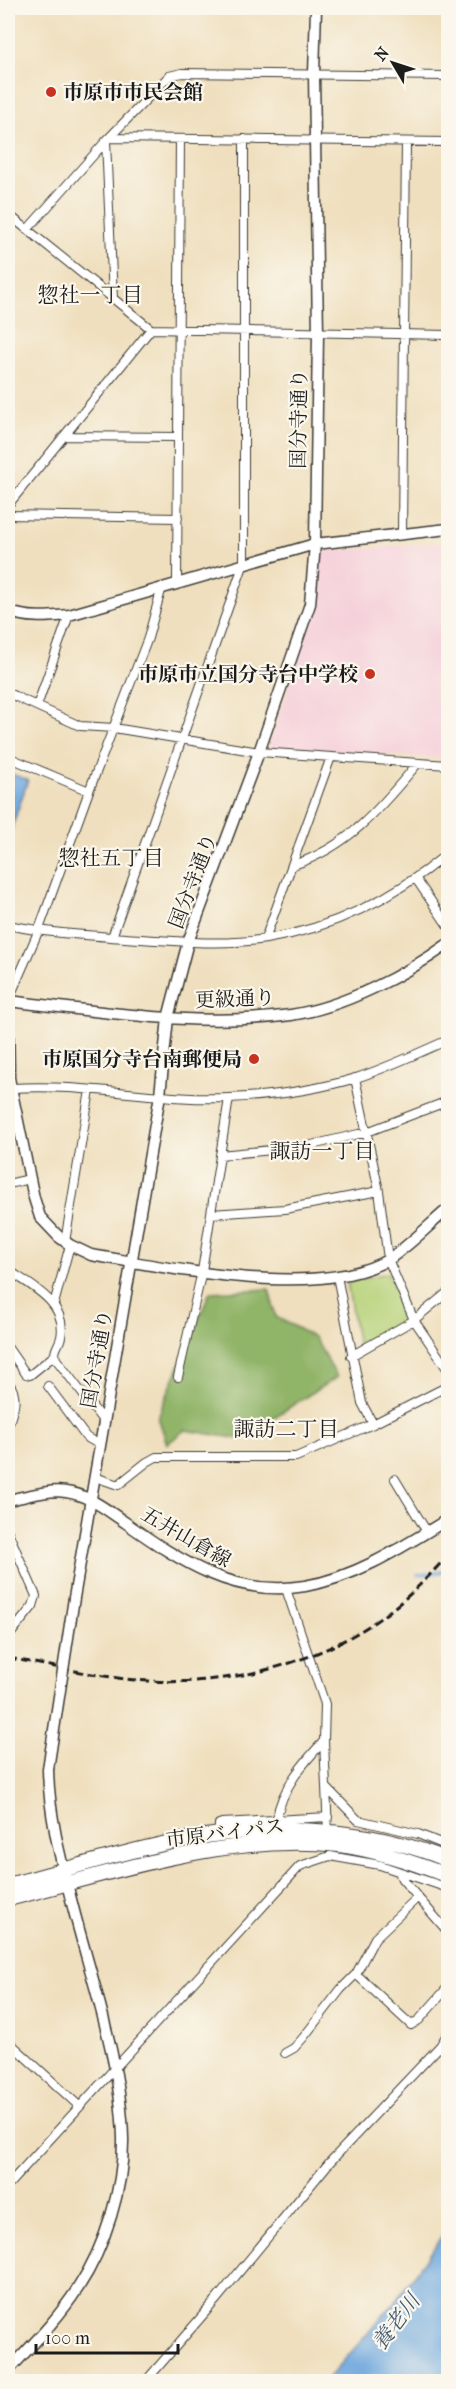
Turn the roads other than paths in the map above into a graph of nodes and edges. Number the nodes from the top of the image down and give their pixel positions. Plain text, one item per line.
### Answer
1 (316, 8) edge
2 (314, 74) junction
3 (448, 76) edge
4 (107, 139) junction
5 (180, 139) junction
6 (244, 139) junction
7 (316, 140) junction
8 (406, 142) junction
9 (448, 142) edge
10 (8, 214) edge
11 (27, 230) junction
12 (113, 299) junction
13 (151, 329) junction
14 (178, 330) junction
15 (243, 332) junction
16 (318, 334) junction
17 (404, 334) junction
18 (448, 335) edge
19 (64, 436) junction
20 (178, 437) junction
21 (8, 505) edge
22 (8, 515) edge
23 (177, 518) junction
24 (448, 529) edge
25 (402, 533) junction
26 (315, 544) junction
27 (244, 563) junction
28 (177, 583) junction
29 (162, 587) junction
30 (8, 611) edge
31 (69, 615) junction
32 (8, 693) edge
33 (36, 706) junction
34 (114, 728) junction
35 (182, 740) junction
36 (259, 752) junction
37 (8, 757) edge
38 (331, 757) junction
39 (418, 763) junction
40 (448, 765) edge
41 (88, 791) junction
42 (448, 853) edge
43 (293, 865) junction
44 (416, 879) junction
45 (8, 925) edge
46 (448, 926) edge
47 (38, 932) junction
48 (112, 937) junction
49 (265, 939) junction
50 (188, 942) junction
51 (448, 944) edge
52 (8, 1001) edge
53 (8, 1006) edge
54 (168, 1018) junction
55 (448, 1040) edge
56 (355, 1078) junction
57 (12, 1088) junction
58 (90, 1090) junction
59 (160, 1095) junction
60 (229, 1098) junction
61 (448, 1101) edge
62 (367, 1132) junction
63 (220, 1155) junction
64 (30, 1179) junction
65 (8, 1184) edge
66 (379, 1191) junction
67 (448, 1209) edge
68 (211, 1214) junction
69 (68, 1243) junction
70 (388, 1259) junction
71 (132, 1261) junction
72 (8, 1270) edge
73 (202, 1271) junction
74 (337, 1276) junction
75 (448, 1292) edge
76 (54, 1304) junction
77 (414, 1320) junction
78 (8, 1348) edge
79 (55, 1355) junction
80 (351, 1356) junction
81 (448, 1370) edge
82 (178, 1377) dead end
83 (8, 1382) edge
84 (48, 1386) dead end
85 (448, 1386) edge
86 (104, 1422) junction
87 (373, 1424) junction
88 (8, 1426) edge
89 (100, 1445) junction
90 (96, 1477) junction
91 (395, 1479) dead end
92 (8, 1500) edge
93 (92, 1500) junction
94 (448, 1519) edge
95 (8, 1532) edge
96 (427, 1532) junction
97 (286, 1589) junction
98 (8, 1637) edge
99 (324, 1741) junction
100 (327, 1788) junction
101 (328, 1817) junction
102 (277, 1818) junction
103 (328, 1832) junction
104 (219, 1834) junction
105 (448, 1846) edge
106 (448, 1860) edge
107 (64, 1870) junction
108 (399, 1872) junction
109 (448, 1876) edge
110 (68, 1884) junction
111 (8, 1885) edge
112 (448, 1888) edge
113 (418, 1897) junction
114 (8, 1899) edge
115 (448, 1932) edge
116 (356, 1974) junction
117 (448, 1987) edge
118 (448, 2032) edge
119 (8, 2042) edge
120 (285, 2053) dead end
121 (115, 2069) junction
122 (79, 2106) junction
123 (8, 2185) edge
124 (8, 2371) edge
125 (145, 2382) edge

1 - 2 street, 国分寺通り
2 - 3 street
2 - 4 street
2 - 7 street, 国分寺通り
4 - 5 street
4 - 11 street
4 - 12 street
5 - 6 street
5 - 14 street
6 - 7 street
6 - 15 street
7 - 8 street
7 - 16 street, 国分寺通り
8 - 9 street
8 - 17 street
10 - 11 street
11 - 12 street
12 - 13 street
13 - 14 street
13 - 19 street
14 - 15 street
14 - 20 street
15 - 16 street
15 - 27 street
16 - 17 street
16 - 26 street, 国分寺通り
17 - 18 street
17 - 25 street
19 - 20 street
19 - 21 street
20 - 23 street
22 - 23 street
23 - 28 street
24 - 25 street
25 - 26 street
26 - 27 street
26 - 36 street, 国分寺通り
27 - 28 street
27 - 35 street
28 - 29 street
29 - 31 street
29 - 34 street
30 - 31 street
31 - 33 street
32 - 33 street
33 - 34 street
34 - 35 street
34 - 41 street
35 - 36 street
35 - 48 street
36 - 38 street
36 - 50 street, 国分寺通り
37 - 41 street
38 - 39 street
38 - 43 street
39 - 40 street
39 - 43 street
41 - 47 street
42 - 44 street
43 - 49 street
44 - 46 street
44 - 49 street
45 - 47 street
47 - 48 street
47 - 52 street
48 - 50 street
49 - 50 street
50 - 54 street, 国分寺通り
51 - 54 street, 更級通り
52 - 54 street, 更級通り
53 - 57 street
54 - 59 street, 国分寺通り
55 - 56 street
56 - 60 street
56 - 62 street
57 - 58 street
57 - 64 street
58 - 59 street
58 - 69 street
59 - 60 street
59 - 71 street, 国分寺通り
60 - 63 street
61 - 62 street
62 - 63 street
62 - 66 street
63 - 68 street
64 - 65 street
64 - 69 street
66 - 68 street
66 - 70 street
67 - 70 street
68 - 73 street
69 - 71 street
69 - 76 street
70 - 74 street
70 - 77 street
71 - 73 street
71 - 86 street, 国分寺通り
72 - 76 street
73 - 74 street
73 - 82 street
74 - 80 street
75 - 77 street
76 - 79 street
77 - 80 street
77 - 81 street
78 - 79 street
79 - 86 street
80 - 87 street
83 - 88 street
84 - 89 street
85 - 87 street
86 - 89 street, 国分寺通り
87 - 90 street
89 - 90 street, 国分寺通り
90 - 93 street, 国分寺通り
91 - 96 street
92 - 93 street, 五井山倉線
93 - 97 street, 五井山倉線
93 - 107 street, 国分寺通り, bridge
94 - 96 street, 五井山倉線
95 - 98 street
96 - 97 street, 五井山倉線
97 - 99 street
99 - 100 street
99 - 102 street
100 - 101 street
100 - 105 street
101 - 102 street
101 - 103 street
102 - 104 street
103 - 104 highway, 市原バイパス
103 - 106 highway, 市原バイパス
104 - 107 highway, 市原バイパス
107 - 110 street, 国分寺通り
107 - 111 highway, 市原バイパス
108 - 112 street
108 - 113 street
108 - 121 street
109 - 110 highway, 市原バイパス
110 - 114 highway, 市原バイパス
110 - 121 street, 国分寺通り
113 - 115 street
113 - 116 street
116 - 117 street
116 - 120 street
118 - 125 street
119 - 122 street
121 - 122 street
121 - 124 street, 国分寺通り
122 - 123 street

